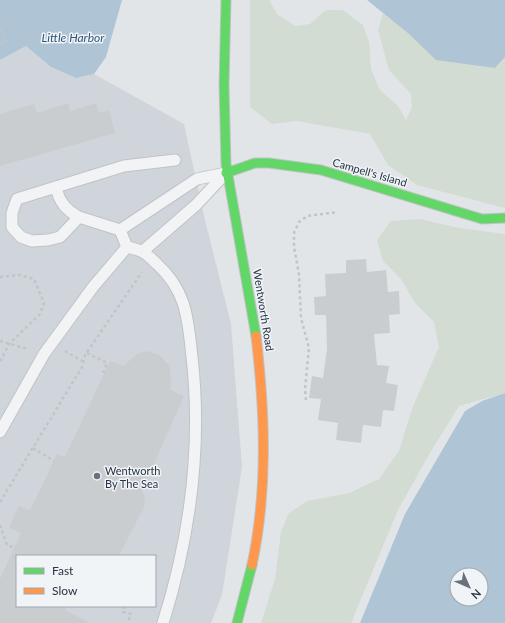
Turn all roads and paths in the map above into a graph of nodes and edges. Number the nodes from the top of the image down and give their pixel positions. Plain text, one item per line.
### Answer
1 (226, 0) edge
2 (0, 29) edge
3 (0, 44) edge
4 (175, 160) dead end
5 (226, 173) junction
6 (56, 187) junction
7 (338, 212) dead end
8 (79, 217) junction
9 (505, 218) edge
10 (120, 230) junction
11 (127, 247) junction
12 (143, 250) junction
13 (152, 258) junction
14 (0, 277) edge
15 (0, 341) edge
16 (53, 343) junction
17 (9, 344) junction
18 (87, 352) junction
19 (44, 354) junction
20 (0, 362) edge
21 (84, 362) junction
22 (104, 374) dead end
23 (306, 400) dead end
24 (0, 432) edge
25 (33, 448) junction
26 (54, 461) dead end
27 (0, 502) edge
28 (0, 525) edge
29 (14, 548) dead end
30 (124, 607) edge
31 (128, 623) edge
32 (163, 623) edge
33 (237, 623) edge

1 - 5 main road, Wentworth Road
2 - 3 path
4 - 6 lane
5 - 9 main road, Campell's Island
5 - 10 lane
5 - 12 lane
5 - 33 main road, Wentworth Road
6 - 8 lane
6 - 8 lane
7 - 23 path
8 - 10 lane
10 - 11 lane
11 - 12 lane
11 - 16 lane
12 - 13 lane
13 - 18 path
13 - 32 lane
14 - 17 path
15 - 17 path
16 - 19 lane
16 - 21 path
17 - 19 path
17 - 20 path
18 - 21 path
18 - 22 path
19 - 24 lane
21 - 25 path
25 - 26 path
25 - 27 path
28 - 29 path
30 - 31 path

